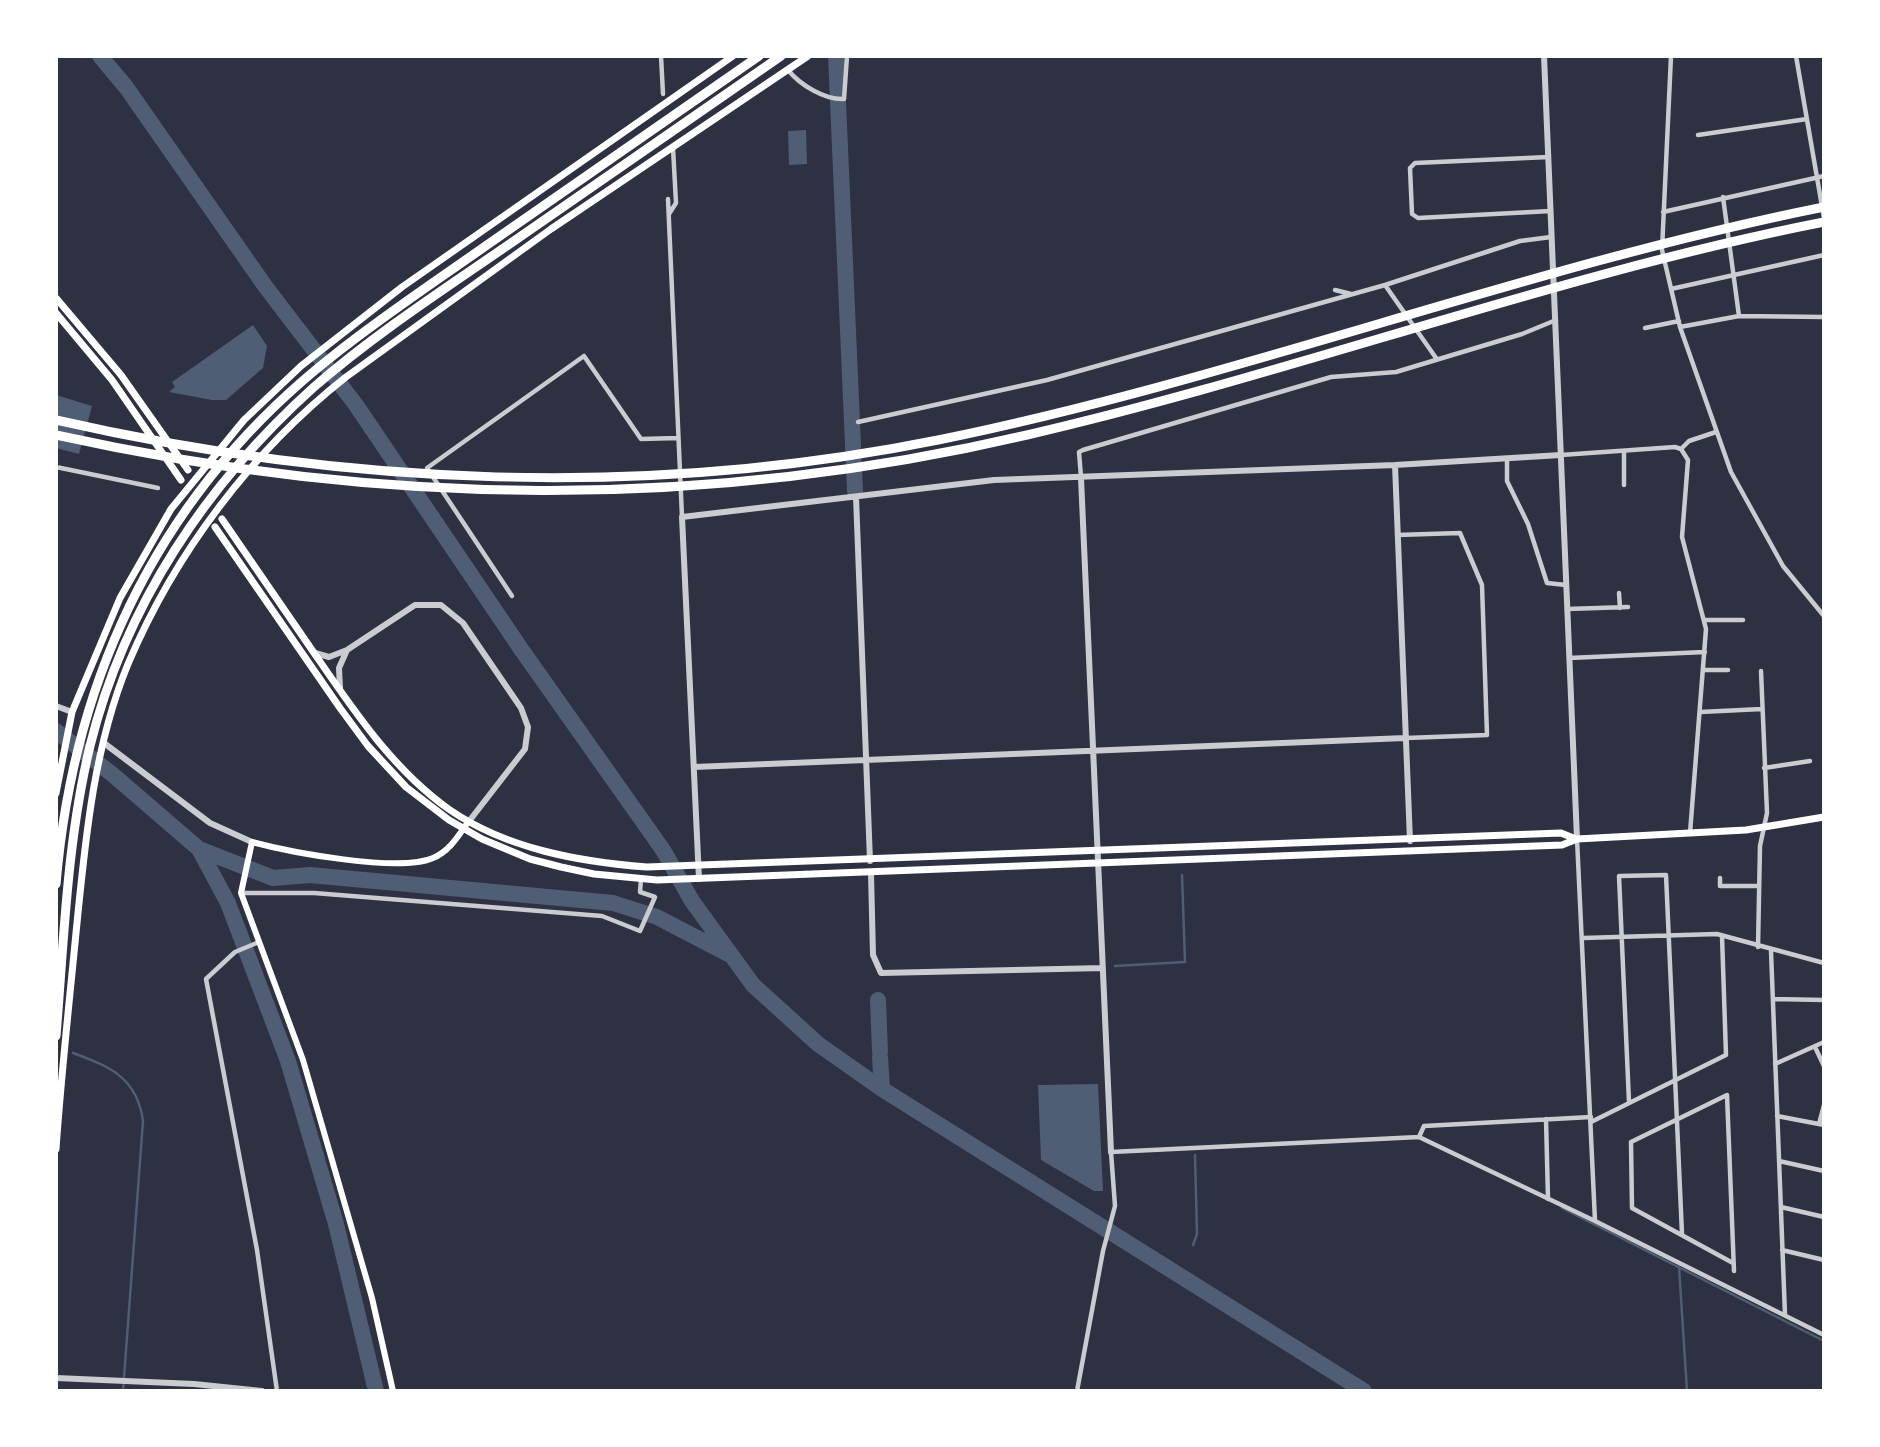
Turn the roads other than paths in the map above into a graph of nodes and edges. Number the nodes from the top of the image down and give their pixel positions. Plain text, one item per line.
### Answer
1 (661, 56) edge
2 (733, 56) edge
3 (759, 56) edge
4 (781, 56) edge
5 (808, 56) edge
6 (847, 56) edge
7 (1544, 56) edge
8 (1671, 56) edge
9 (1796, 56) edge
10 (788, 70) junction
11 (663, 94) dead end
12 (1807, 119) junction
13 (1698, 135) dead end
14 (673, 148) junction
15 (1549, 158) junction
16 (1824, 176) edge
17 (1816, 177) junction
18 (1723, 197) junction
19 (668, 199) dead end
20 (1824, 207) edge
21 (1551, 211) junction
22 (1663, 212) junction
23 (669, 215) junction
24 (1824, 220) edge
25 (1552, 237) junction
26 (1824, 255) edge
27 (1734, 272) junction
28 (1385, 285) junction
29 (1671, 289) junction
30 (1335, 290) dead end
31 (1352, 295) junction
32 (56, 298) edge
33 (56, 313) edge
34 (1739, 316) junction
35 (1824, 317) edge
36 (1556, 320) junction
37 (1679, 324) junction
38 (1649, 325) dead end
39 (1436, 358) junction
40 (56, 420) edge
41 (858, 422) dead end
42 (1716, 432) junction
43 (56, 435) edge
44 (677, 438) junction
45 (1681, 449) junction
46 (1624, 450) junction
47 (1561, 455) junction
48 (1507, 458) junction
49 (1395, 465) junction
50 (56, 467) edge
51 (188, 470) dead end
52 (1081, 478) junction
53 (181, 480) dead end
54 (1624, 485) dead end
55 (158, 488) dead end
56 (856, 497) junction
57 (682, 517) junction
58 (222, 519) dead end
59 (215, 527) dead end
60 (1397, 535) junction
61 (1566, 585) junction
62 (1619, 593) dead end
63 (512, 596) dead end
64 (1628, 607) dead end
65 (1620, 608) junction
66 (1567, 609) junction
67 (1824, 616) edge
68 (1704, 620) junction
69 (1742, 620) dead end
70 (347, 650) junction
71 (313, 651) junction
72 (1705, 652) junction
73 (1570, 658) junction
74 (1704, 670) junction
75 (1728, 670) dead end
76 (1761, 671) dead end
77 (344, 696) junction
78 (56, 706) edge
79 (1762, 709) junction
80 (72, 712) junction
81 (1700, 712) junction
82 (1405, 738) junction
83 (103, 747) junction
84 (1093, 748) junction
85 (865, 759) junction
86 (1810, 761) dead end
87 (694, 767) junction
88 (1765, 768) junction
89 (56, 793) edge
90 (1824, 817) edge
91 (470, 820) junction
92 (1763, 828) junction
93 (464, 829) junction
94 (1690, 834) junction
95 (1577, 839) junction
96 (1410, 841) junction
97 (251, 845) junction
98 (1098, 851) junction
99 (870, 861) junction
100 (698, 865) junction
101 (1098, 865) junction
102 (871, 874) junction
103 (1720, 878) dead end
104 (641, 879) junction
105 (696, 879) junction
106 (56, 884) edge
107 (1720, 886) junction
108 (1759, 886) junction
109 (241, 893) junction
110 (1720, 895) dead end
111 (1670, 936) junction
112 (1722, 936) junction
113 (1583, 938) junction
114 (1620, 938) junction
115 (260, 942) junction
116 (1758, 947) junction
117 (1771, 951) junction
118 (1824, 963) edge
119 (1103, 968) junction
120 (1774, 999) junction
121 (1824, 1000) edge
122 (56, 1036) edge
123 (1824, 1042) edge
124 (1815, 1047) junction
125 (1776, 1064) junction
126 (1824, 1066) edge
127 (1675, 1079) junction
128 (1629, 1102) junction
129 (1824, 1105) edge
130 (1777, 1116) junction
131 (1677, 1118) junction
132 (1546, 1119) junction
133 (1591, 1120) junction
134 (1822, 1125) edge
135 (1419, 1137) junction
136 (56, 1149) edge
137 (1111, 1152) junction
138 (1779, 1161) junction
139 (1824, 1171) edge
140 (1548, 1199) junction
141 (1781, 1207) junction
142 (1824, 1217) edge
143 (1595, 1221) junction
144 (1682, 1234) junction
145 (1782, 1250) junction
146 (1824, 1260) edge
147 (1733, 1263) junction
148 (1734, 1271) dead end
149 (1785, 1315) junction
150 (1824, 1335) edge
151 (56, 1378) edge
152 (219, 1388) edge
153 (262, 1391) edge
154 (277, 1391) edge
155 (393, 1391) edge
156 (1077, 1391) edge

1 - 11 street
2 - 80 main road
3 - 106 highway
4 - 122 highway
5 - 10 main road
6 - 10 street
7 - 15 street
8 - 22 street
9 - 12 street
10 - 14 main road
12 - 13 street
12 - 17 street
14 - 23 street
14 - 83 main road
15 - 21 street
15 - 21 street
16 - 17 street
17 - 18 street
17 - 24 street
18 - 22 street
18 - 27 street
19 - 23 street
20 - 40 highway
21 - 25 street
22 - 29 street
23 - 44 street
24 - 43 highway
25 - 28 street
25 - 36 street
26 - 27 street
27 - 29 street
27 - 34 street
28 - 31 street
28 - 39 street
29 - 37 street
30 - 31 street
31 - 41 street
32 - 51 main road
33 - 53 main road
34 - 35 street
34 - 37 street
36 - 39 street
36 - 47 street
37 - 38 street
37 - 42 street
39 - 52 street
42 - 45 street
42 - 67 street
44 - 57 street
44 - 63 street
45 - 46 street
45 - 68 street
46 - 47 street
46 - 54 street
47 - 48 street
47 - 61 street
48 - 49 street
48 - 61 street
49 - 52 street
49 - 60 street
50 - 55 street
52 - 56 street
52 - 84 street
56 - 57 street
56 - 85 street
57 - 87 street
58 - 71 main road
59 - 93 main road
60 - 82 street
60 - 82 street
61 - 66 street
62 - 65 street
64 - 65 street
65 - 66 street
66 - 73 street
68 - 69 street
68 - 72 street
70 - 71 street
70 - 77 street
70 - 91 street
71 - 77 main road
72 - 73 street
72 - 74 street
73 - 95 street
74 - 75 street
74 - 81 street
76 - 79 street
77 - 91 main road
78 - 80 street
79 - 81 street
79 - 88 street
80 - 89 main road
81 - 94 street
82 - 84 street
82 - 96 street
83 - 97 street
83 - 136 main road
84 - 85 street
84 - 98 street
85 - 87 street
85 - 99 street
86 - 88 street
87 - 100 street
88 - 92 street
90 - 92 main road
91 - 93 main road
91 - 100 main road
92 - 94 main road
92 - 108 street
93 - 97 main road
93 - 104 main road
94 - 95 main road
95 - 96 main road
95 - 101 main road
95 - 113 street
96 - 98 main road
97 - 109 main road
98 - 99 main road
98 - 101 street
99 - 100 main road
100 - 105 street
101 - 102 main road
101 - 119 street
102 - 105 main road
102 - 119 street
103 - 107 street
104 - 105 main road
104 - 109 street
107 - 108 street
107 - 110 street
108 - 116 street
109 - 115 main road
111 - 112 street
111 - 114 street
111 - 114 street
111 - 127 street
112 - 116 street
112 - 127 street
113 - 114 street
113 - 133 street
114 - 128 street
115 - 154 street
115 - 155 main road
116 - 117 street
117 - 118 street
117 - 120 street
119 - 137 street
120 - 121 street
120 - 125 street
123 - 124 street
124 - 125 street
124 - 126 street
125 - 130 street
127 - 128 street
127 - 131 street
128 - 133 street
129 - 134 street
130 - 134 street
130 - 138 street
131 - 144 street
131 - 144 street
131 - 147 street
132 - 133 street
132 - 135 street
132 - 140 street
133 - 143 street
135 - 137 street
135 - 140 street
137 - 156 street
138 - 139 street
138 - 141 street
140 - 143 street
141 - 142 street
141 - 145 street
143 - 149 street
144 - 147 street
145 - 146 street
145 - 149 street
147 - 148 street
149 - 150 street
151 - 152 street
152 - 153 street

